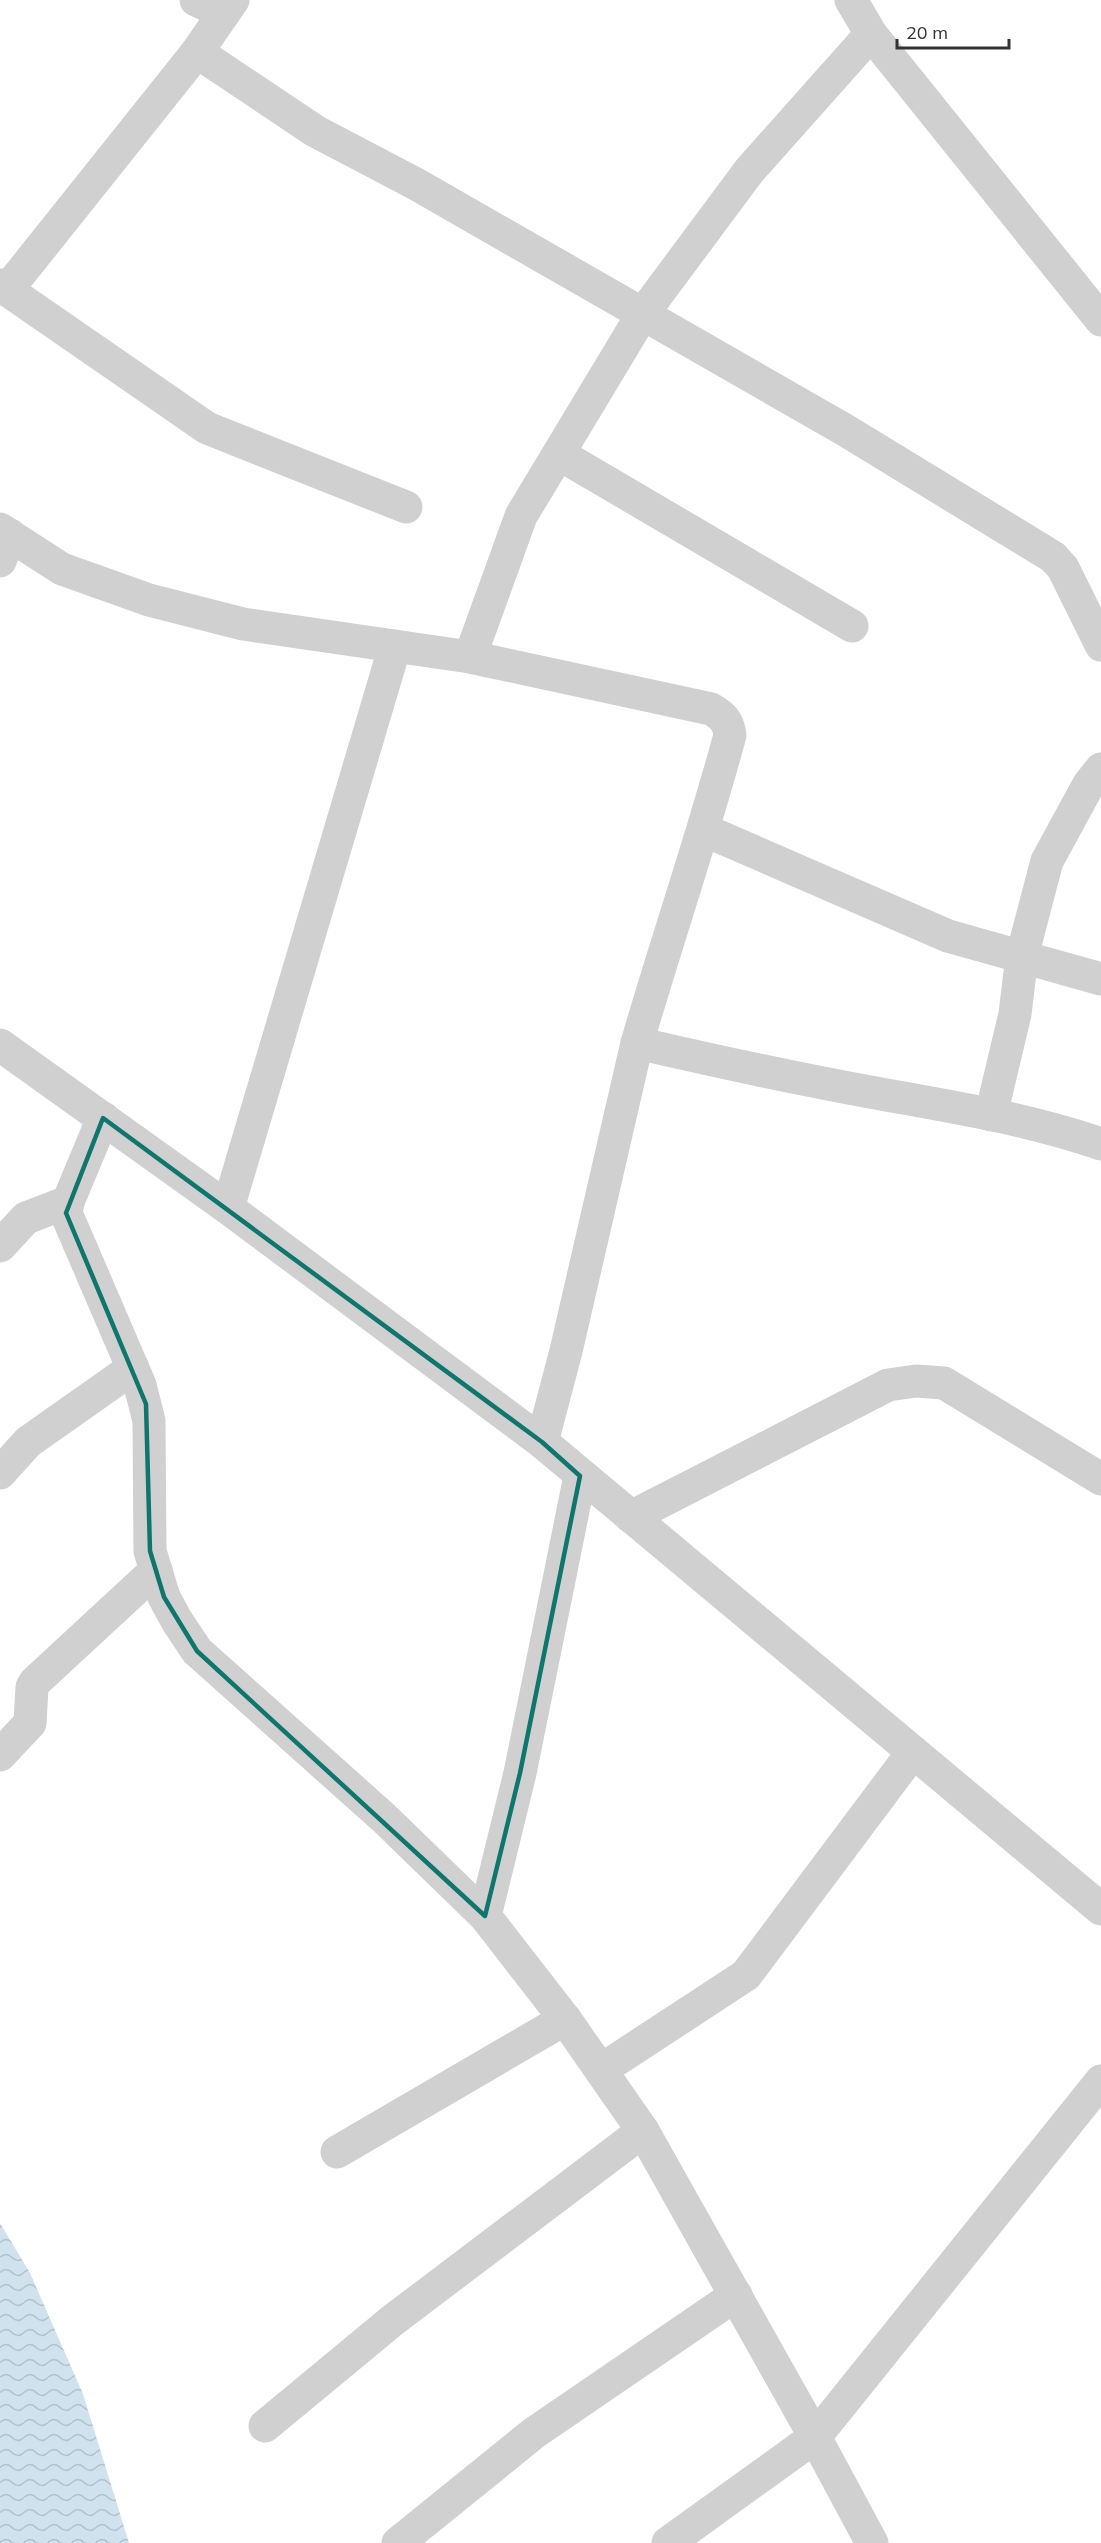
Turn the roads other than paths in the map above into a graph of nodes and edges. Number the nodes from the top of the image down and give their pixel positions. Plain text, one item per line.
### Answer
1 (851, 0) edge
2 (218, 4) edge
3 (871, 34) junction
4 (197, 52) junction
5 (3, 288) edge
6 (642, 315) junction
7 (1101, 320) edge
8 (559, 454) junction
9 (406, 507) dead end
10 (3, 542) edge
11 (852, 626) dead end
12 (1101, 645) edge
13 (395, 646) junction
14 (470, 657) junction
15 (1101, 769) edge
16 (704, 830) junction
17 (1022, 956) junction
18 (1101, 979) edge
19 (637, 1043) junction
20 (2, 1049) edge
21 (991, 1114) junction
22 (103, 1118) junction
23 (1101, 1144) edge
24 (68, 1202) junction
25 (228, 1208) junction
26 (0, 1246) edge
27 (133, 1368) junction
28 (542, 1442) junction
29 (0, 1473) edge
30 (580, 1476) junction
31 (1101, 1479) edge
32 (631, 1516) junction
33 (156, 1570) junction
34 (913, 1752) junction
35 (0, 1755) edge
36 (1101, 1909) edge
37 (485, 1916) junction
38 (565, 2019) junction
39 (601, 2070) junction
40 (1101, 2081) edge
41 (643, 2131) junction
42 (338, 2152) dead end
43 (736, 2295) junction
44 (265, 2426) dead end
45 (815, 2437) junction
46 (398, 2543) edge
47 (668, 2543) edge
48 (872, 2543) edge

1 - 3 street
2 - 4 street
3 - 6 street
3 - 7 street
4 - 5 street
4 - 6 street
5 - 9 street
6 - 8 street
6 - 12 street
8 - 11 street
8 - 14 street
10 - 13 street
13 - 14 street
13 - 25 street
14 - 16 street
15 - 17 street
16 - 17 street
16 - 19 street
17 - 18 street
17 - 21 street
19 - 21 street
19 - 28 street
20 - 22 street
21 - 23 street
22 - 24 street
22 - 25 street
24 - 26 street
24 - 27 street
25 - 28 street
27 - 29 street
27 - 33 street
28 - 30 street
30 - 32 street
30 - 37 street
31 - 32 street
32 - 34 street
33 - 35 street
33 - 37 street
34 - 36 street
34 - 39 street
37 - 38 street
38 - 39 street
38 - 42 street
39 - 41 street
40 - 45 street
41 - 43 street
41 - 44 street
43 - 45 street
43 - 46 street
45 - 47 street
45 - 48 street

